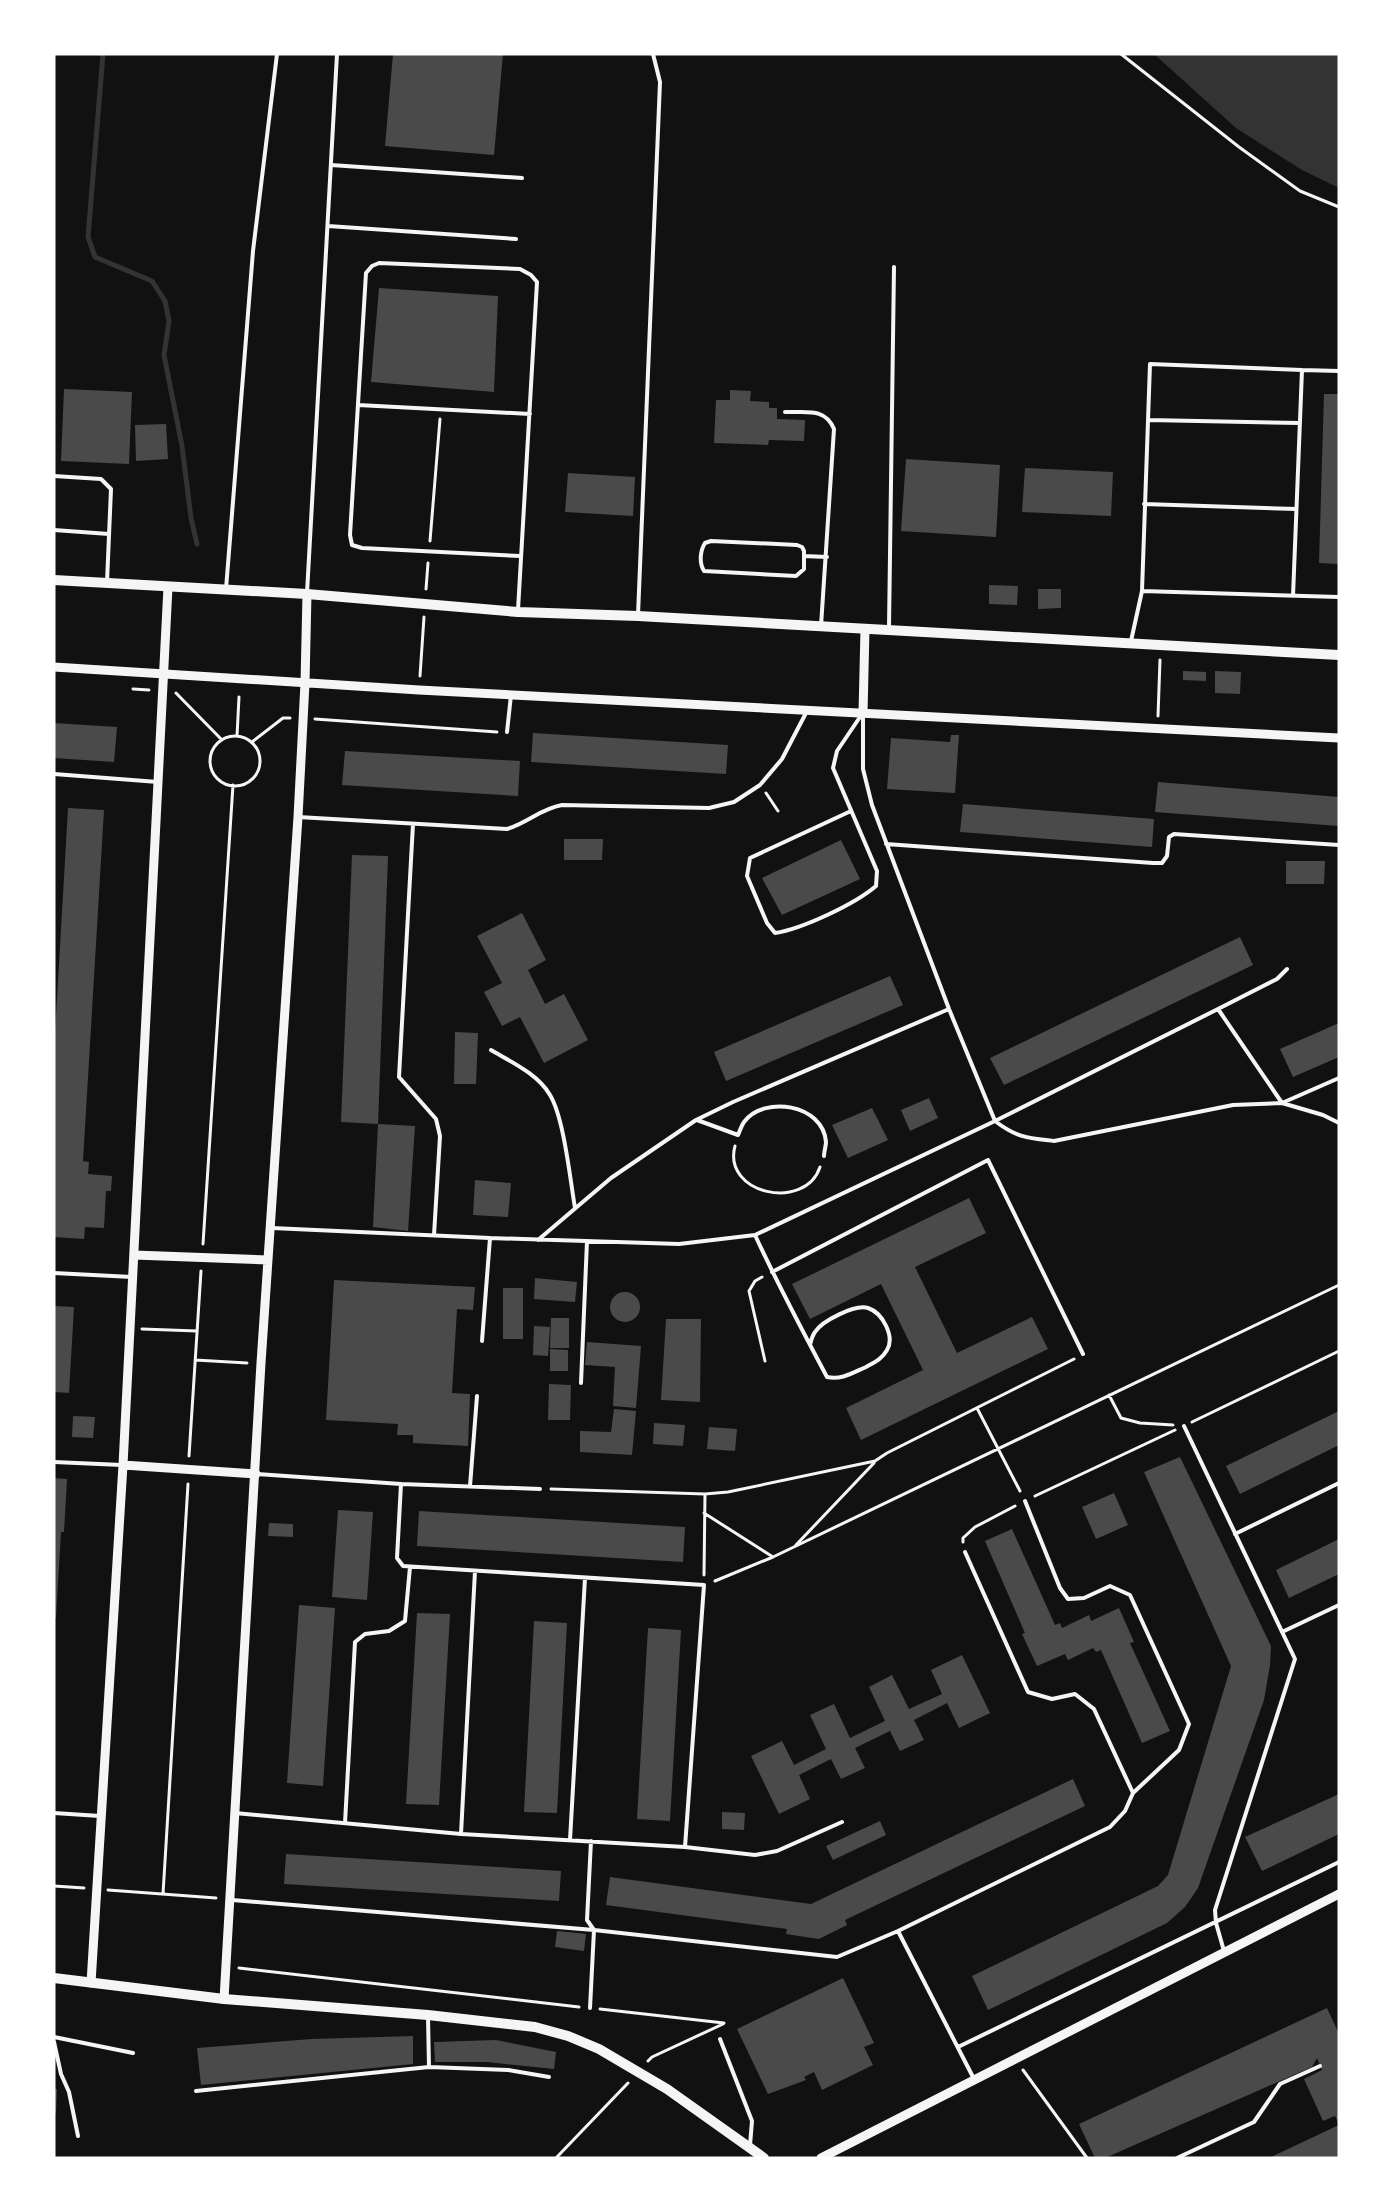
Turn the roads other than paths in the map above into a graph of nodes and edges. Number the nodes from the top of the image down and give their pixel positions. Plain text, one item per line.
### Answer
1 (277, 54) edge
2 (337, 54) edge
3 (653, 54) edge
4 (331, 165) junction
5 (522, 178) dead end
6 (328, 226) junction
7 (516, 239) dead end
8 (894, 267) dead end
9 (1302, 370) junction
10 (1339, 371) edge
11 (358, 405) junction
12 (785, 412) dead end
13 (530, 414) junction
14 (1148, 420) junction
15 (1300, 423) junction
16 (54, 476) edge
17 (1144, 504) junction
18 (1296, 509) junction
19 (54, 530) edge
20 (109, 534) junction
21 (520, 556) junction
22 (804, 556) junction
23 (826, 557) junction
24 (54, 580) edge
25 (107, 583) junction
26 (168, 587) junction
27 (226, 590) junction
28 (1142, 591) junction
29 (307, 594) junction
30 (1293, 596) junction
31 (1339, 597) edge
32 (518, 612) junction
33 (638, 616) junction
34 (821, 627) junction
35 (865, 629) junction
36 (889, 631) junction
37 (1131, 644) junction
38 (1339, 655) edge
39 (54, 667) edge
40 (164, 673) junction
41 (305, 684) junction
42 (511, 695) junction
43 (807, 710) junction
44 (863, 713) junction
45 (507, 732) road end
46 (1339, 738) edge
47 (54, 774) edge
48 (159, 782) junction
49 (850, 811) junction
50 (298, 817) junction
51 (413, 824) junction
52 (886, 844) junction
53 (1339, 845) edge
54 (1287, 969) dead end
55 (949, 1009) junction
56 (1218, 1009) junction
57 (491, 1050) dead end
58 (1339, 1078) edge
59 (1282, 1103) junction
60 (696, 1120) junction
61 (995, 1121) junction
62 (1339, 1123) edge
63 (824, 1156) road end
64 (575, 1208) junction
65 (270, 1228) junction
66 (434, 1235) junction
67 (755, 1235) junction
68 (490, 1239) junction
69 (538, 1240) junction
70 (587, 1241) junction
71 (134, 1255) junction
72 (268, 1260) junction
73 (772, 1272) junction
74 (54, 1273) edge
75 (133, 1277) junction
76 (482, 1341) dead end
77 (810, 1345) junction
78 (1083, 1354) road end
79 (581, 1383) dead end
80 (477, 1396) dead end
81 (1184, 1426) road end
82 (54, 1462) edge
83 (123, 1465) junction
84 (256, 1474) junction
85 (1339, 1483) edge
86 (401, 1484) junction
87 (470, 1486) junction
88 (540, 1489) road end
89 (1025, 1501) road end
90 (1235, 1534) junction
91 (965, 1552) road end
92 (410, 1567) junction
93 (475, 1571) junction
94 (585, 1578) junction
95 (1339, 1605) edge
96 (1282, 1632) junction
97 (1133, 1793) junction
98 (54, 1813) edge
99 (235, 1813) junction
100 (100, 1816) junction
101 (842, 1822) dead end
102 (345, 1823) junction
103 (461, 1834) junction
104 (570, 1840) junction
105 (591, 1841) junction
106 (685, 1847) junction
107 (1339, 1862) edge
108 (1339, 1894) edge
109 (229, 1899) junction
110 (1216, 1923) junction
111 (594, 1930) junction
112 (898, 1930) junction
113 (1224, 1951) junction
114 (54, 1978) edge
115 (91, 1983) junction
116 (224, 1999) junction
117 (590, 2008) road end
118 (428, 2015) junction
119 (54, 2037) edge
120 (720, 2039) dead end
121 (54, 2042) edge
122 (958, 2048) junction
123 (133, 2052) dead end
124 (1320, 2066) dead end
125 (429, 2067) junction
126 (549, 2077) dead end
127 (974, 2079) junction
128 (196, 2091) dead end
129 (78, 2136) dead end
130 (750, 2148) junction
131 (764, 2158) edge
132 (821, 2158) edge
133 (1177, 2158) edge

1 - 27 lane
2 - 4 lane
3 - 33 lane
4 - 5 lane
4 - 6 lane
6 - 7 lane
6 - 29 lane
8 - 36 lane
9 - 10 lane
9 - 14 lane
9 - 15 lane
11 - 13 lane
11 - 13 lane
11 - 21 lane
12 - 23 lane
13 - 21 lane
14 - 15 lane
14 - 17 lane
15 - 18 lane
16 - 20 lane
17 - 18 lane
17 - 28 lane
18 - 30 lane
19 - 20 lane
20 - 25 lane
21 - 32 lane
22 - 22 lane
22 - 23 lane
23 - 34 lane
24 - 25 main road
25 - 26 main road
26 - 27 main road
26 - 40 street
27 - 29 main road
28 - 30 lane
28 - 37 lane
29 - 32 main road
29 - 41 street
30 - 31 lane
32 - 33 main road
33 - 34 main road
34 - 35 main road
35 - 36 main road
35 - 44 street
36 - 37 main road
37 - 38 main road
39 - 40 street
40 - 41 street
40 - 48 street
41 - 42 street
41 - 50 street
42 - 43 street
42 - 45 lane
43 - 44 street
43 - 51 lane
44 - 46 street
44 - 49 lane
44 - 52 lane
47 - 48 lane
48 - 71 street
49 - 49 lane
50 - 51 lane
50 - 65 street
51 - 66 lane
52 - 53 lane
52 - 55 lane
54 - 56 lane
55 - 60 lane
55 - 61 lane
56 - 59 lane
56 - 61 lane
57 - 64 lane
58 - 59 lane
59 - 61 lane
59 - 62 lane
60 - 63 lane
60 - 64 lane
61 - 67 lane
64 - 69 lane
65 - 66 lane
65 - 72 street
66 - 68 lane
67 - 70 lane
67 - 73 lane
68 - 69 lane
68 - 76 lane
69 - 70 lane
70 - 79 lane
71 - 72 street
71 - 75 street
72 - 84 street
73 - 77 lane
73 - 78 lane
74 - 75 lane
75 - 83 street
77 - 77 lane
80 - 87 lane
81 - 90 lane
82 - 83 lane
83 - 84 street
83 - 100 street
84 - 86 lane
84 - 99 street
85 - 90 lane
86 - 87 lane
86 - 92 lane
87 - 88 lane
89 - 97 lane
90 - 96 lane
91 - 97 lane
92 - 93 lane
92 - 102 lane
93 - 94 lane
93 - 103 lane
94 - 104 lane
94 - 106 lane
95 - 96 lane
96 - 110 lane
97 - 112 lane
98 - 100 lane
99 - 102 lane
99 - 109 street
100 - 115 street
101 - 106 lane
102 - 103 lane
103 - 104 lane
104 - 105 lane
105 - 106 lane
105 - 111 lane
107 - 110 lane
108 - 113 street
109 - 111 lane
109 - 116 street
110 - 113 lane
110 - 122 lane
111 - 112 lane
111 - 117 lane
112 - 122 lane
113 - 127 street
114 - 115 main road
115 - 116 main road
116 - 118 main road
118 - 125 lane
118 - 130 main road
119 - 123 lane
120 - 130 lane
121 - 129 lane
122 - 127 lane
124 - 133 lane
125 - 126 lane
125 - 128 lane
127 - 132 street
130 - 131 main road

